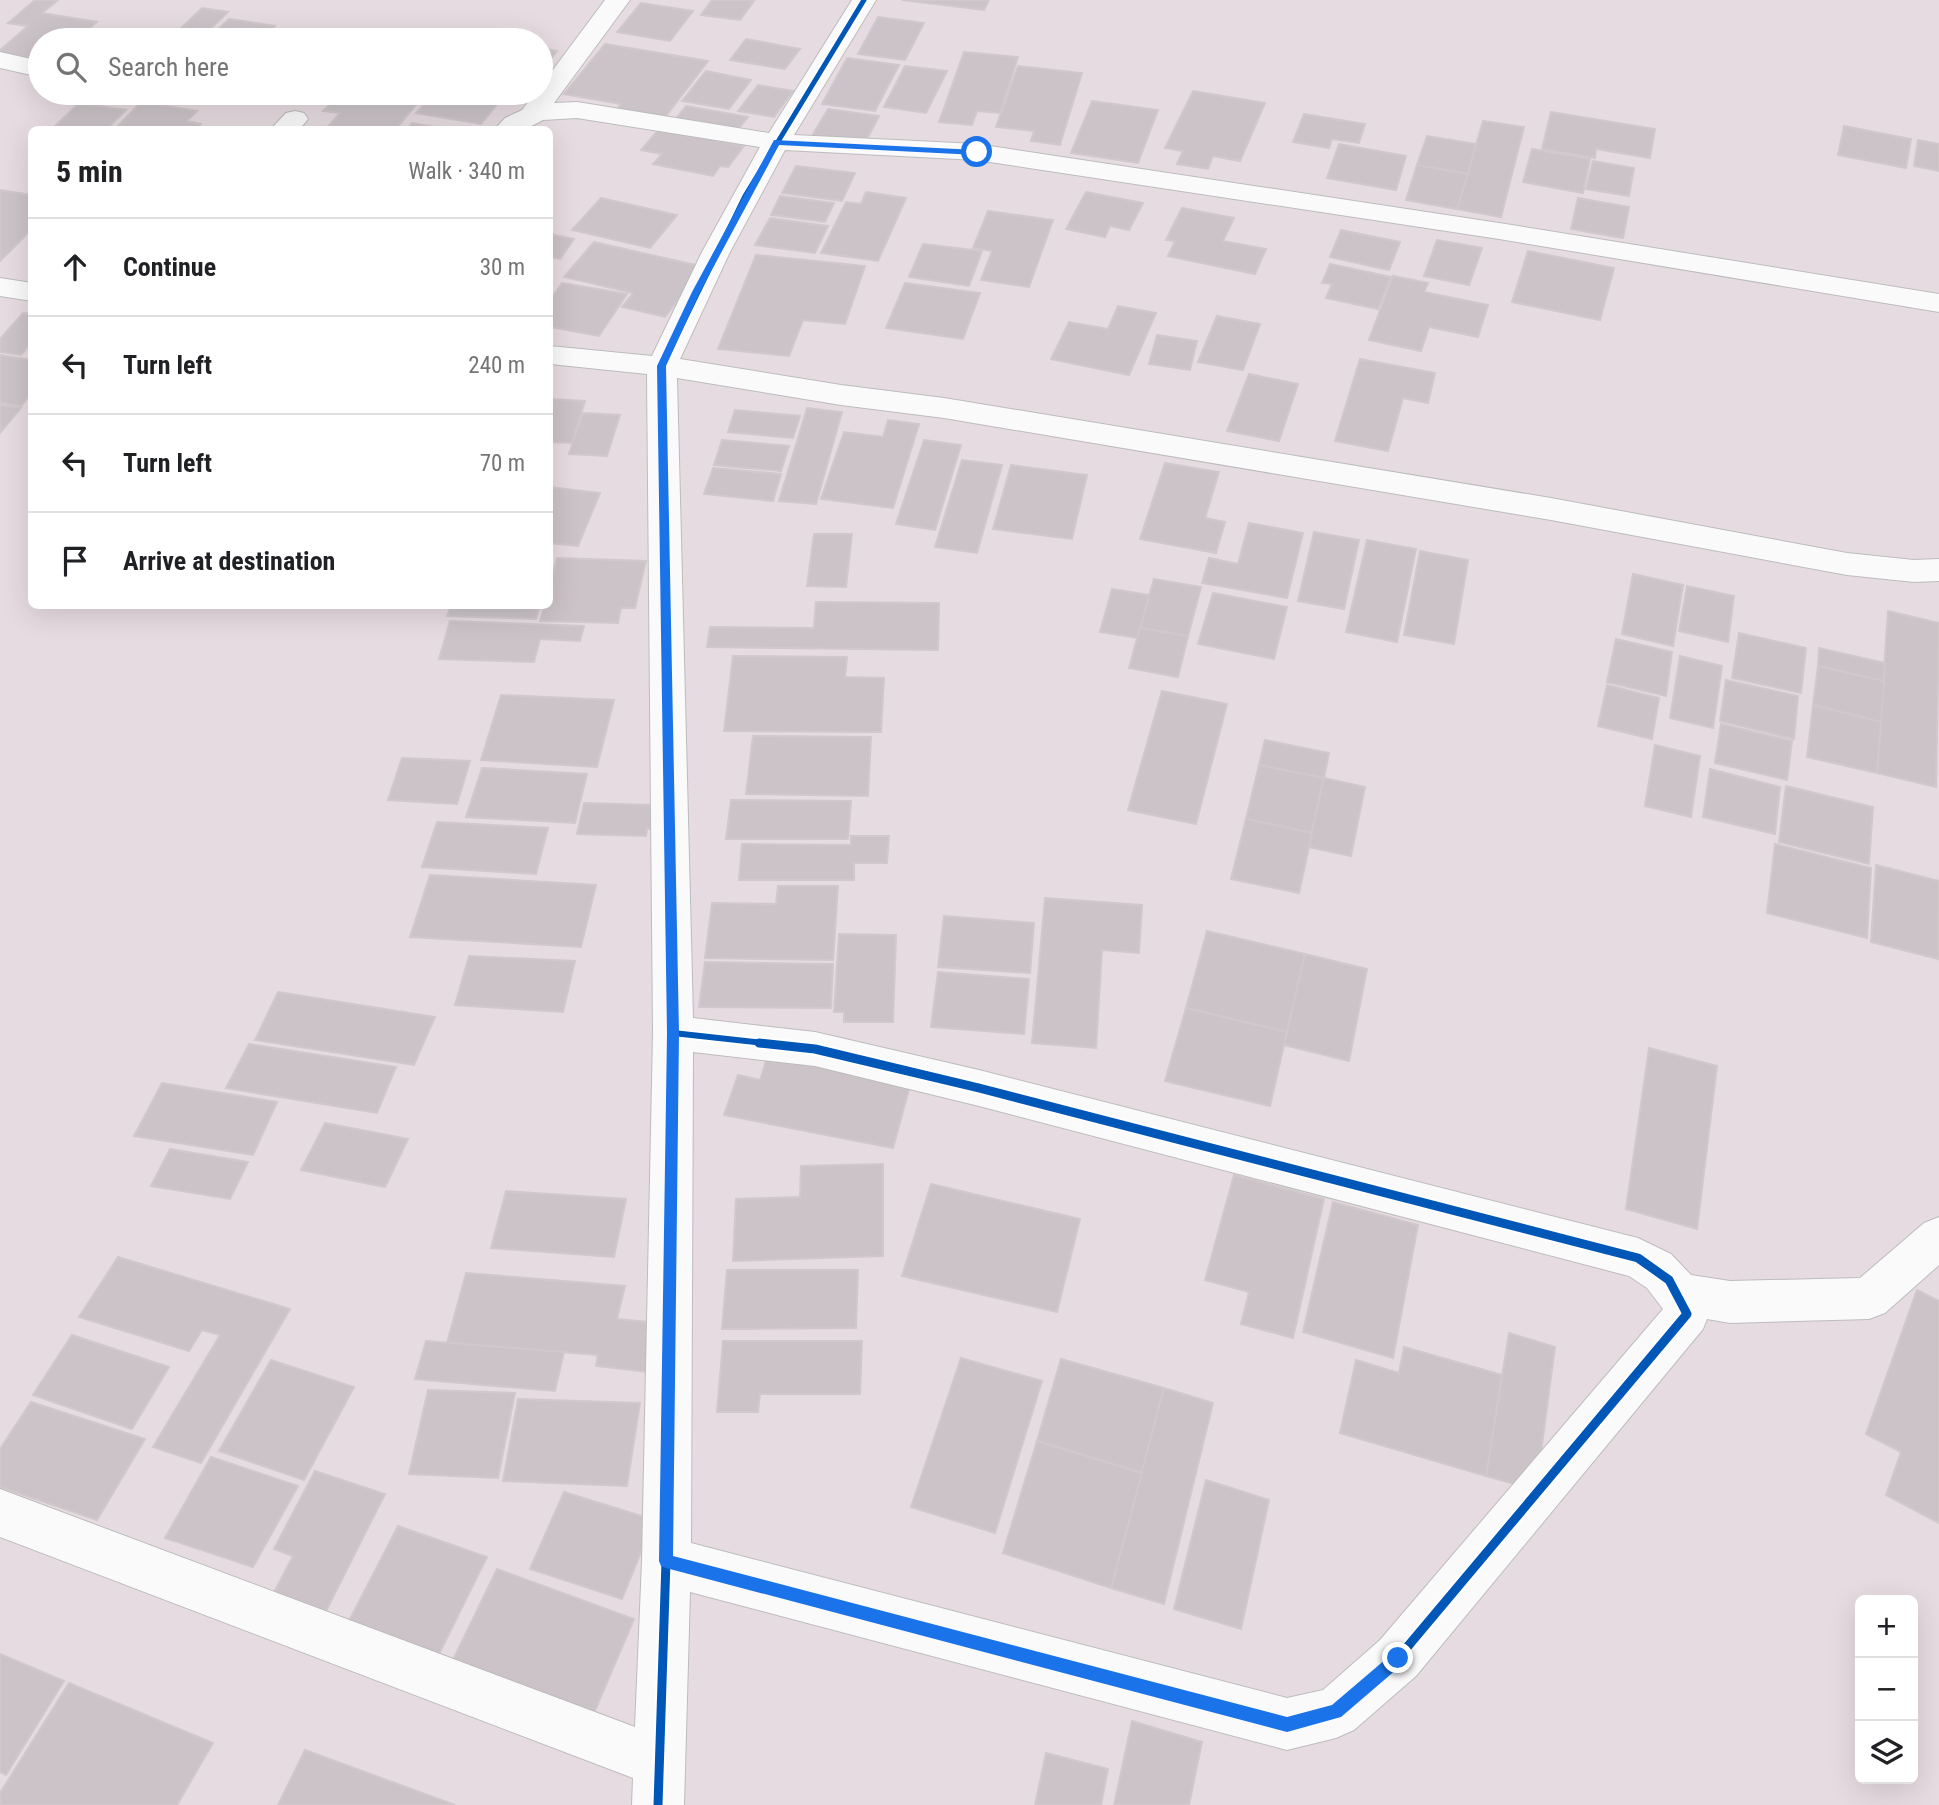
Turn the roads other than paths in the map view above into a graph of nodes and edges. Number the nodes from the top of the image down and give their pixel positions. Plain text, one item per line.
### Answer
1 (618, 0) edge
2 (864, 0) edge
3 (0, 60) edge
4 (28, 66) edge
5 (553, 87) edge
6 (539, 105) edge
7 (532, 115) junction
8 (514, 126) edge
9 (776, 142) junction
10 (0, 287) edge
11 (28, 291) edge
12 (1939, 303) edge
13 (553, 355) edge
14 (662, 366) junction
15 (1939, 570) edge
16 (673, 1033) junction
17 (1939, 1237) edge
18 (1681, 1294) junction
19 (0, 1513) edge
20 (666, 1561) junction
21 (659, 1784) edge

1 - 5 street
2 - 9 street
3 - 4 street
6 - 7 street
7 - 8 street
7 - 9 street
9 - 12 street
9 - 14 street
10 - 11 street
13 - 14 street
14 - 15 street
14 - 16 street
16 - 18 street
16 - 20 street
17 - 18 street
18 - 20 street
19 - 21 street
20 - 21 street

